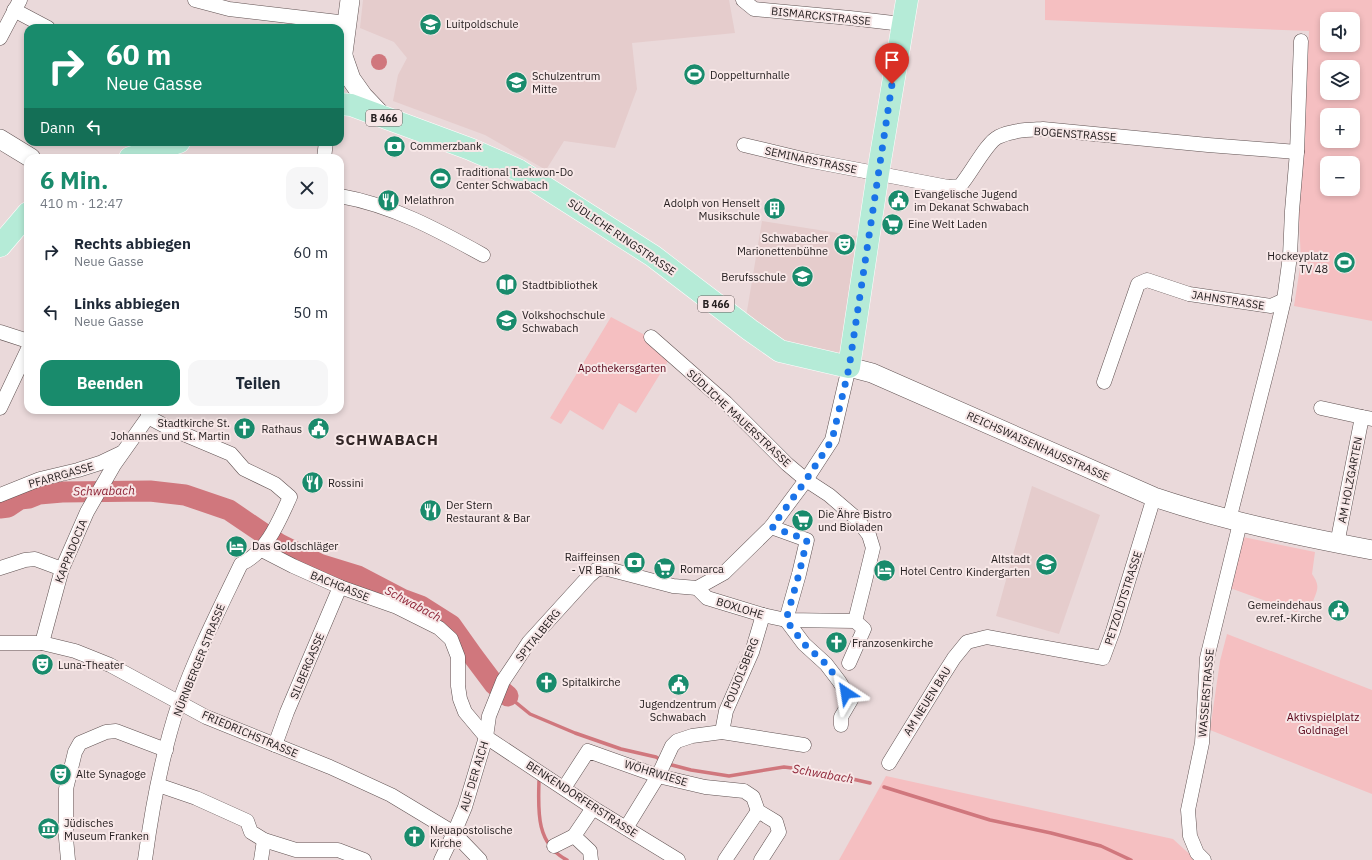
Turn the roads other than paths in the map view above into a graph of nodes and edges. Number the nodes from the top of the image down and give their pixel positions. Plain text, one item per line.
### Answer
1 (195, 0) edge
2 (350, 0) edge
3 (743, 0) edge
4 (907, 0) edge
5 (17, 5) edge
6 (348, 23) junction
7 (43, 24) edge
8 (902, 24) junction
9 (0, 38) edge
10 (1302, 41) dead end
11 (344, 46) edge
12 (344, 68) edge
13 (344, 104) edge
14 (382, 117) junction
15 (0, 139) edge
16 (744, 145) dead end
17 (166, 146) edge
18 (1297, 152) junction
19 (24, 154) edge
20 (142, 154) edge
21 (878, 173) junction
22 (344, 197) edge
23 (24, 218) edge
24 (0, 246) edge
25 (483, 255) dead end
26 (1284, 300) junction
27 (0, 332) edge
28 (651, 337) dead end
29 (24, 340) edge
30 (24, 357) edge
31 (849, 368) junction
32 (1104, 382) dead end
33 (0, 408) edge
34 (1321, 408) dead end
35 (147, 414) edge
36 (149, 414) edge
37 (1367, 418) edge
38 (118, 459) junction
39 (806, 480) junction
40 (0, 495) edge
41 (1154, 497) junction
42 (1234, 521) junction
43 (772, 527) junction
44 (1337, 544) junction
45 (262, 546) junction
46 (1372, 550) edge
47 (0, 568) edge
48 (62, 570) junction
49 (340, 587) junction
50 (697, 588) junction
51 (763, 615) junction
52 (786, 620) junction
53 (855, 621) junction
54 (967, 642) joint
55 (0, 643) edge
56 (42, 643) junction
57 (850, 662) dead end
58 (179, 703) junction
59 (489, 716) joint
60 (841, 725) dead end
61 (722, 732) junction
62 (486, 737) junction
63 (275, 745) junction
64 (804, 745) dead end
65 (166, 750) junction
66 (890, 763) dead end
67 (659, 773) junction
68 (158, 785) junction
69 (564, 788) junction
70 (592, 808) junction
71 (758, 811) junction
72 (626, 828) junction
73 (454, 834) junction
74 (574, 836) junction
75 (264, 840) junction
76 (554, 846) dead end
77 (662, 856) edge
78 (68, 860) edge
79 (145, 860) edge
80 (261, 860) edge
81 (364, 860) edge
82 (440, 860) edge
83 (480, 860) edge
84 (591, 860) edge
85 (678, 860) edge
86 (725, 860) edge
87 (761, 860) edge
88 (1204, 860) edge

1 - 6 street
2 - 6 main road
3 - 8 street, BISMARCKSTRASSE
4 - 8 main road
5 - 7 street
5 - 9 street
6 - 11 main road
8 - 21 main road
10 - 18 street
12 - 14 main road
13 - 14 main road, SÜDLICHE RINGSTRASSE / B 466
14 - 31 main road, SÜDLICHE RINGSTRASSE / B 466
15 - 19 main road
16 - 21 street, SEMINARSTRASSE
17 - 20 main road
18 - 21 street, BOGENSTRASSE
18 - 26 street
21 - 31 main road
22 - 25 street
23 - 24 main road
26 - 32 street, JAHNSTRASSE
26 - 42 street
27 - 29 street
28 - 39 street, SÜDLICHE MAUERSTRASSE
30 - 33 street
31 - 39 street
31 - 41 main road, REICHSWAISENHAUSSTRASSE
34 - 37 street, AM HOLZGARTEN
35 - 38 street
36 - 45 street, NÜRNBERGER STRASSE
37 - 44 street, AM HOLZGARTEN
38 - 40 street, PFARRGASSE
38 - 48 street, KAPPADOCIA
39 - 43 street
39 - 53 street, SÜDLICHE MAUERSTRASSE
41 - 42 main road, REICHSWAISENHAUSSTRASSE
41 - 54 street, PETZOLDTSTRASSE
42 - 44 main road, REICHSWAISENHAUSSTRASSE
42 - 88 street, WASSERSTRASSE
43 - 50 street
43 - 52 street
44 - 46 main road, REICHSWAISENHAUSSTRASSE
45 - 49 street, BACHGASSE
45 - 58 street, NÜRNBERGER STRASSE
47 - 48 street
48 - 56 street, KAPPADOCIA
49 - 62 street, BACHGASSE
49 - 63 street, SILBERGASSE
50 - 51 street, BOXLOHE
50 - 59 street, SPITALBERG
51 - 52 street, BOXLOHE
51 - 61 street, POUJOLSBERG
52 - 53 street, BOXLOHE
52 - 60 street
53 - 57 street
54 - 66 street, AM NEUEN BAU
55 - 56 street, FRIEDRICHSTRASSE
56 - 58 street, FRIEDRICHSTRASSE
58 - 63 street, FRIEDRICHSTRASSE
58 - 65 street, NÜRNBERGER STRASSE
59 - 62 street, AUF DER AICH
61 - 64 street
61 - 67 street
62 - 69 street, BENKENDORFERSTRASSE
62 - 73 street, AUF DER AICH
63 - 73 street, FRIEDRICHSTRASSE
65 - 68 street, NÜRNBERGER STRASSE
65 - 78 street
67 - 69 street, WÖHRWIESE
67 - 71 street, WÖHRWIESE
67 - 72 street
68 - 75 street
68 - 79 street, NÜRNBERGER STRASSE
69 - 70 street, BENKENDORFERSTRASSE
70 - 72 street, BENKENDORFERSTRASSE
70 - 74 street
71 - 86 street
71 - 87 street, WÖHRWIESE
72 - 77 street, BENKENDORFERSTRASSE
73 - 82 street, AUF DER AICH
73 - 83 street, FRIEDRICHSTRASSE
74 - 76 street
74 - 84 street
75 - 80 street
75 - 81 street
77 - 85 street, BENKENDORFERSTRASSE

